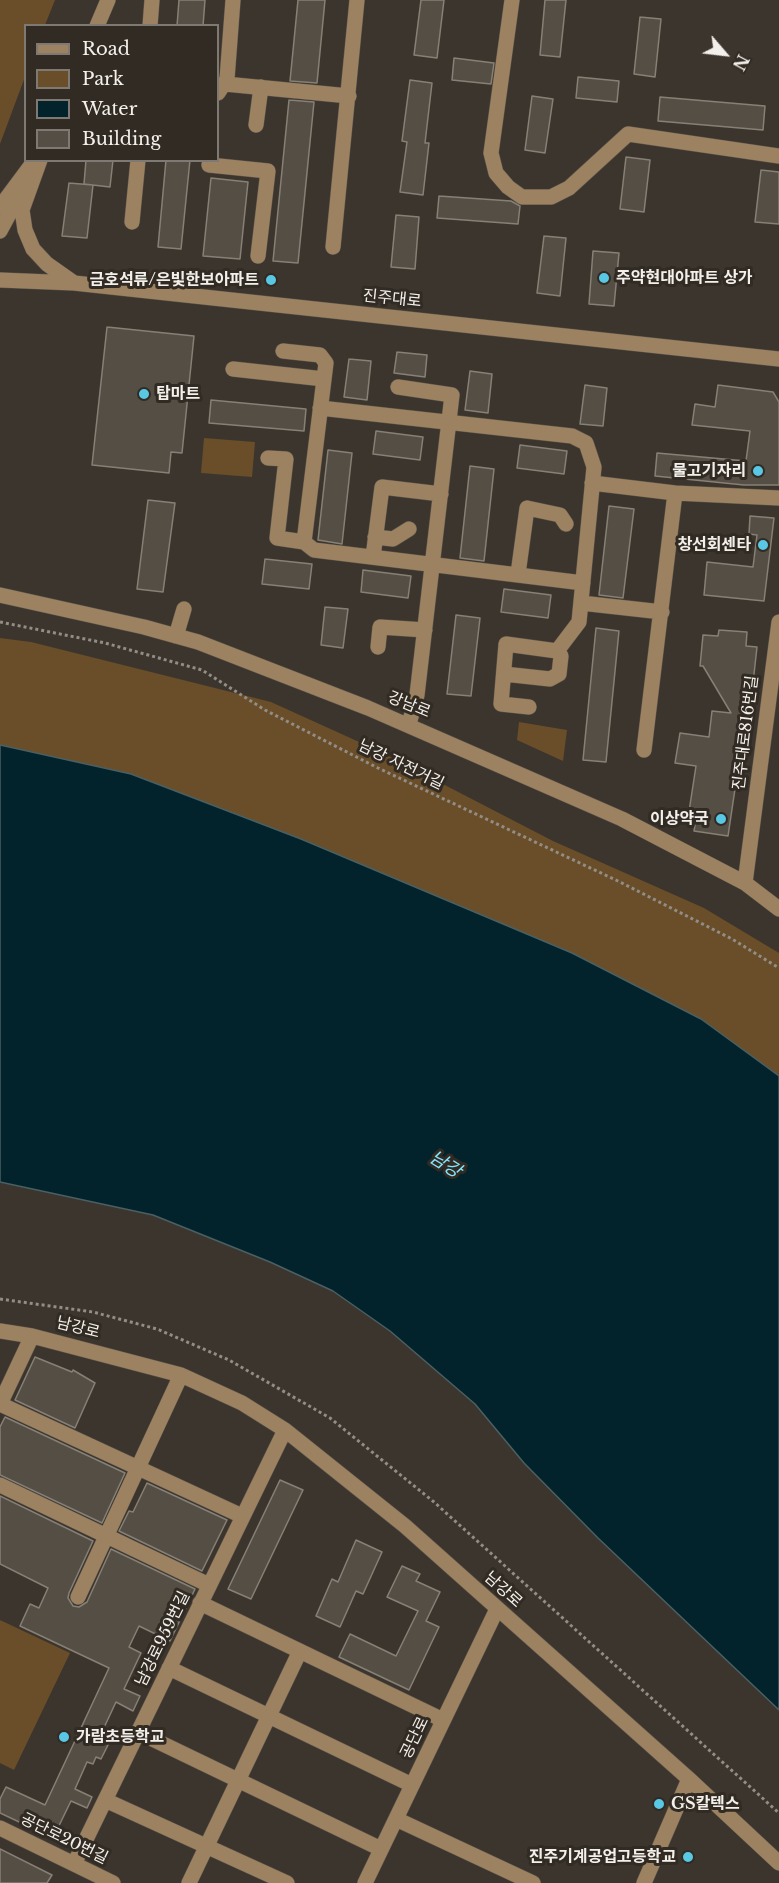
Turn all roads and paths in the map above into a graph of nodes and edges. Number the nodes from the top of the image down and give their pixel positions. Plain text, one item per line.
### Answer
1 (108, 0) edge
2 (152, 0) edge
3 (233, 0) edge
4 (357, 0) edge
5 (512, 0) edge
6 (98, 24) edge
7 (150, 24) edge
8 (261, 87) junction
9 (221, 88) edge
10 (349, 96) junction
11 (256, 125) dead end
12 (779, 156) edge
13 (35, 162) edge
14 (36, 162) edge
15 (36, 162) edge
16 (138, 162) edge
17 (210, 162) edge
18 (0, 207) edge
19 (132, 222) dead end
20 (0, 231) edge
21 (333, 248) dead end
22 (258, 256) dead end
23 (0, 280) edge
24 (74, 283) junction
25 (284, 351) dead end
26 (779, 359) edge
27 (233, 369) dead end
28 (324, 379) junction
29 (398, 387) dead end
30 (320, 408) junction
31 (450, 422) junction
32 (268, 458) dead end
33 (592, 483) junction
34 (675, 493) junction
35 (441, 494) junction
36 (779, 498) edge
37 (566, 524) dead end
38 (409, 529) dead end
39 (375, 537) junction
40 (304, 542) junction
41 (373, 557) junction
42 (433, 563) junction
43 (518, 574) junction
44 (583, 583) junction
45 (0, 595) edge
46 (581, 603) junction
47 (184, 609) dead end
48 (662, 612) junction
49 (0, 622) edge
50 (779, 622) edge
51 (424, 630) junction
52 (176, 636) junction
53 (378, 647) dead end
54 (556, 651) junction
55 (504, 674) junction
56 (774, 696) edge
57 (529, 707) dead end
58 (410, 724) junction
59 (644, 750) dead end
60 (745, 884) junction
61 (779, 909) edge
62 (779, 968) edge
63 (0, 1331) edge
64 (32, 1336) junction
65 (181, 1375) junction
66 (0, 1404) edge
67 (285, 1430) junction
68 (138, 1468) junction
69 (0, 1485) edge
70 (242, 1516) junction
71 (106, 1536) junction
72 (209, 1585) junction
73 (78, 1597) dead end
74 (200, 1603) junction
75 (497, 1609) junction
76 (300, 1651) junction
77 (169, 1668) junction
78 (268, 1716) junction
79 (443, 1720) junction
80 (138, 1732) junction
81 (689, 1779) junction
82 (238, 1780) junction
83 (412, 1785) junction
84 (105, 1800) junction
85 (396, 1820) junction
86 (0, 1828) edge
87 (206, 1846) junction
88 (381, 1849) junction
89 (779, 1863) edge
90 (74, 1864) junction
91 (113, 1883) edge
92 (189, 1883) edge
93 (288, 1883) edge
94 (365, 1883) edge
95 (533, 1883) edge
96 (644, 1883) edge

1 - 6 street
2 - 7 street
3 - 9 street
4 - 10 street
5 - 12 street
8 - 9 street
8 - 10 street
8 - 11 street
10 - 21 street
13 - 18 street
14 - 20 street
15 - 24 street
16 - 19 street
17 - 22 street
23 - 24 street, 진주대로
24 - 26 street, 진주대로
25 - 28 street
27 - 28 street
28 - 30 street
29 - 31 street
30 - 31 street
30 - 40 street
31 - 33 street
31 - 35 street
32 - 40 street
33 - 34 street
33 - 44 street
34 - 36 street
34 - 48 street
35 - 39 street
35 - 42 street
37 - 43 street
38 - 39 street
39 - 41 street
40 - 41 street
41 - 42 street
42 - 43 street
42 - 51 street
43 - 44 street
44 - 46 street
45 - 52 street, 강남로
46 - 48 street
46 - 54 street
47 - 52 street
48 - 59 street
49 - 62 path, 남강 자전거길
50 - 56 street, 진주대로816번길
51 - 53 street
51 - 58 street
52 - 58 street, 강남로
54 - 55 street
54 - 55 street
55 - 57 street
56 - 60 street, 진주대로816번길
58 - 60 street, 강남로
60 - 61 street, 강남로
63 - 64 street, 남강로
64 - 65 street, 남강로
64 - 66 street
65 - 67 street, 남강로
65 - 68 street
66 - 68 street
67 - 70 street, 남강로959번길
67 - 75 street, 남강로
68 - 70 street
68 - 71 street
69 - 71 street
70 - 72 street, 남강로959번길
71 - 72 street
71 - 73 street
72 - 74 street, 남강로959번길
74 - 76 street
74 - 77 street, 남강로959번길
75 - 79 street, 공단로
75 - 81 street, 남강로
76 - 78 street
76 - 79 street
77 - 78 street
77 - 80 street, 남강로959번길
78 - 82 street
78 - 83 street
79 - 83 street, 공단로
80 - 82 street
80 - 84 street, 남강로959번길
81 - 89 street, 남강로
81 - 96 street
82 - 87 street
82 - 88 street
83 - 85 street, 공단로
84 - 87 street
84 - 90 street, 남강로959번길
85 - 88 street, 공단로
85 - 95 street
86 - 90 street, 공단로20번길
87 - 92 street
87 - 93 street
88 - 94 street, 공단로
90 - 91 street, 공단로20번길

